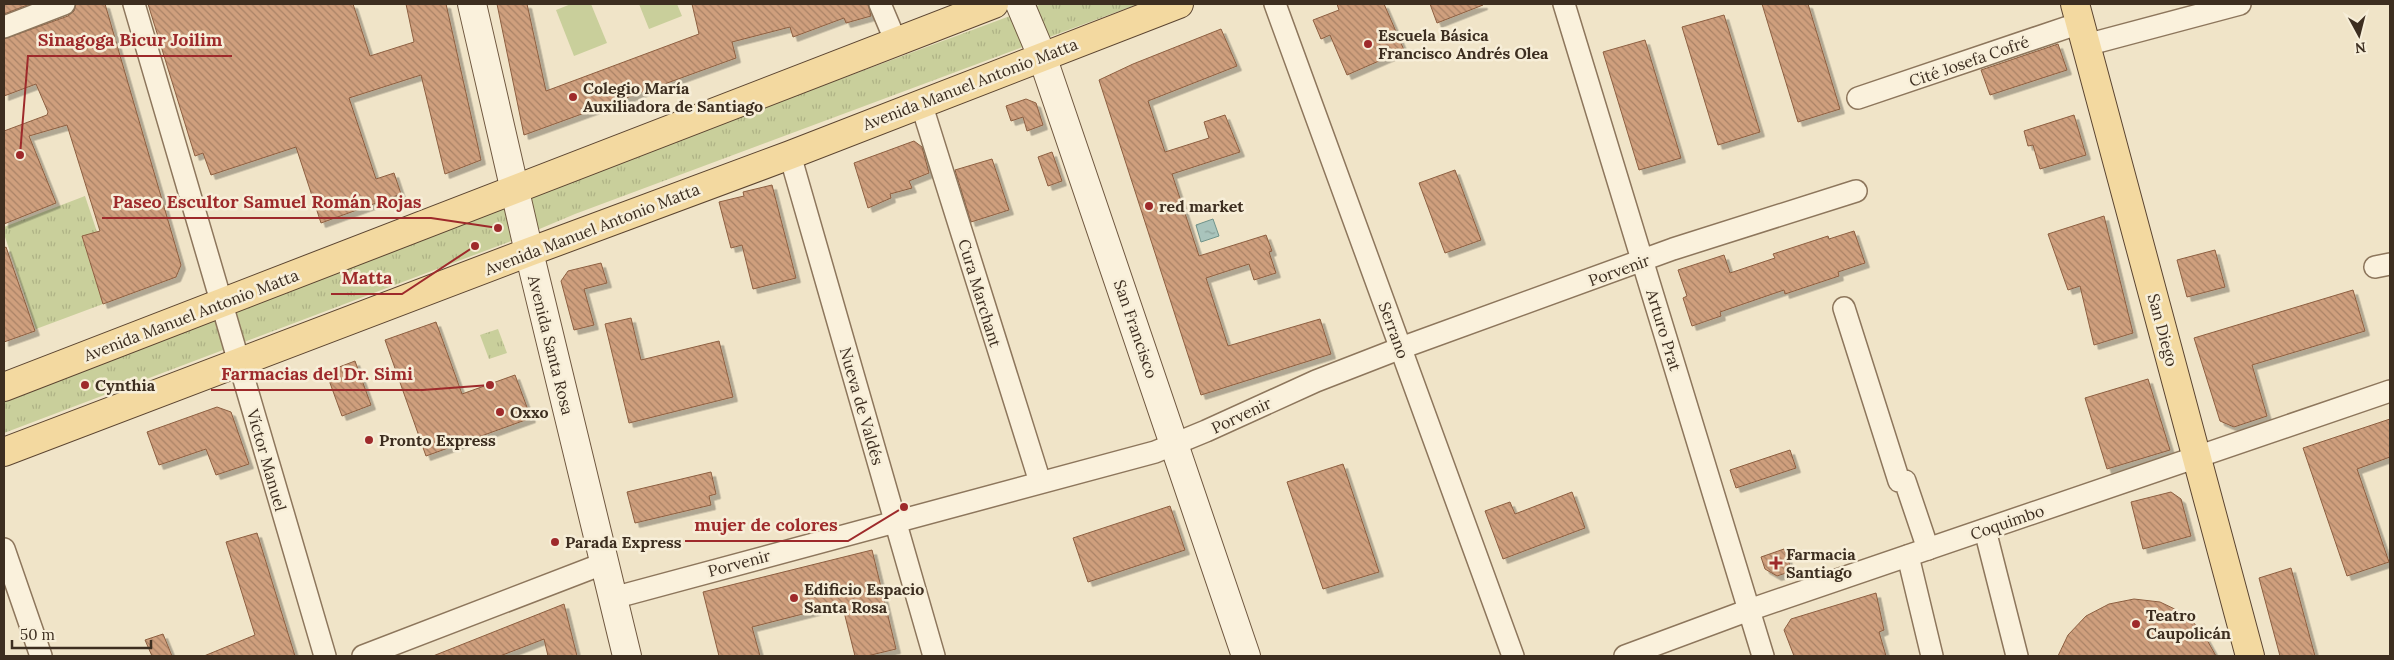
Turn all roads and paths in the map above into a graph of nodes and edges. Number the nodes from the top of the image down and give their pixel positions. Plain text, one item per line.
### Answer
1 (64, 4) edge
2 (134, 4) edge
3 (472, 4) edge
4 (880, 4) edge
5 (994, 4) edge
6 (1020, 4) edge
7 (1179, 4) edge
8 (1275, 4) edge
9 (1564, 4) edge
10 (2240, 4) edge
11 (2080, 24) edge
12 (4, 27) edge
13 (896, 42) junction
14 (1042, 56) junction
15 (1858, 98) dead end
16 (921, 103) junction
17 (790, 155) junction
18 (514, 188) junction
19 (1856, 191) dead end
20 (529, 252) junction
21 (1643, 261) junction
22 (222, 304) junction
23 (1844, 308) dead end
24 (1401, 348) junction
25 (238, 362) junction
26 (4, 387) edge
27 (2390, 392) edge
28 (1175, 444) junction
29 (4, 452) edge
30 (2197, 457) junction
31 (1040, 482) junction
32 (895, 521) junction
33 (1985, 530) junction
34 (4, 549) edge
35 (1918, 553) junction
36 (605, 563) junction
37 (613, 598) junction
38 (1749, 610) junction
39 (41, 656) edge
40 (324, 656) edge
41 (363, 656) edge
42 (628, 656) edge
43 (934, 656) edge
44 (1246, 656) edge
45 (1513, 656) edge
46 (1625, 656) edge
47 (1763, 656) edge
48 (1932, 656) edge
49 (2017, 656) edge
50 (2250, 656) edge

1 - 12 street
2 - 22 street, Víctor Manuel
3 - 18 main road, Avenida Santa Rosa
4 - 13 street
5 - 13 main road, Avenida Manuel Antonio Matta
6 - 14 main road, San Francisco
7 - 14 main road, Avenida Manuel Antonio Matta
8 - 24 street, Serrano
9 - 21 street, Arturo Prat
10 - 11 street, Cité Josefa Cofré
11 - 15 street, Cité Josefa Cofré
11 - 30 main road, San Diego
13 - 18 main road, Avenida Manuel Antonio Matta
14 - 16 main road, Avenida Manuel Antonio Matta
14 - 28 main road, San Francisco
16 - 17 main road, Avenida Manuel Antonio Matta
16 - 31 street, Cura Marchant
17 - 20 main road, Avenida Manuel Antonio Matta
17 - 32 street, Nueva de Valdés
18 - 20 main road, Avenida Santa Rosa
18 - 22 main road, Avenida Manuel Antonio Matta
19 - 21 street, Porvenir
20 - 25 main road, Avenida Manuel Antonio Matta
20 - 36 main road, Avenida Santa Rosa
21 - 24 street, Porvenir
21 - 38 street, Arturo Prat
22 - 25 street, Víctor Manuel
22 - 26 main road, Avenida Manuel Antonio Matta
23 - 35 street
24 - 28 street, Porvenir
24 - 45 street, Serrano
25 - 29 main road, Avenida Manuel Antonio Matta
25 - 40 street, Víctor Manuel
27 - 30 street, Coquimbo
28 - 31 street, Porvenir
28 - 44 main road, San Francisco
30 - 33 street, Coquimbo
30 - 50 main road, San Diego
31 - 32 street, Porvenir
32 - 37 street, Porvenir
32 - 43 street, Nueva de Valdés
33 - 35 street, Coquimbo
33 - 49 street
34 - 39 street
35 - 38 street, Coquimbo
35 - 48 street
36 - 37 main road, Avenida Santa Rosa
36 - 41 street
37 - 42 main road, Avenida Santa Rosa
38 - 46 street, Coquimbo
38 - 47 street, Arturo Prat

